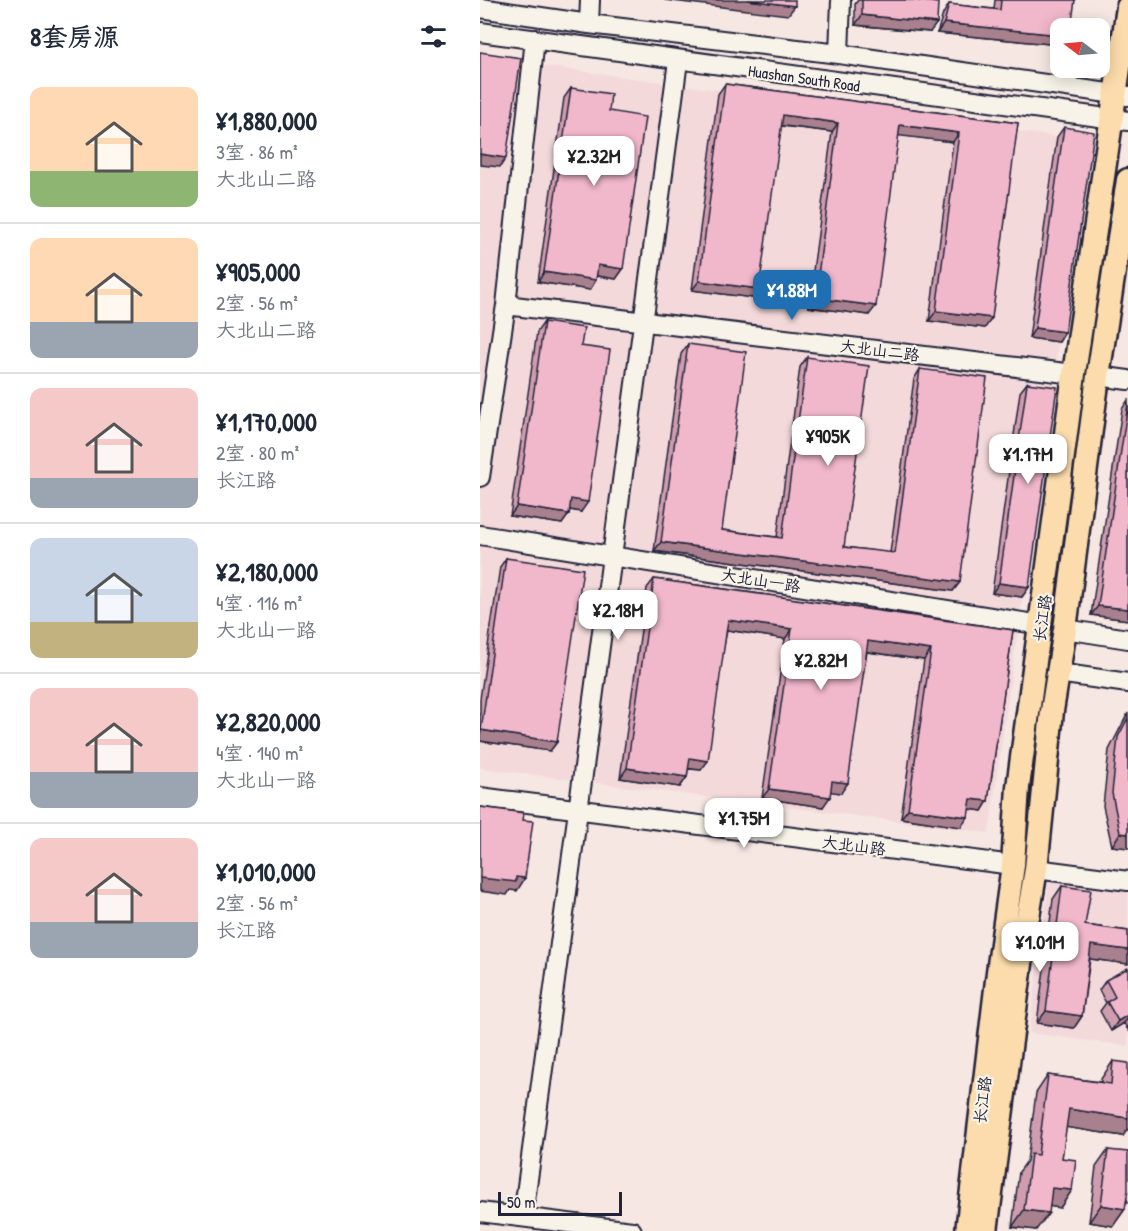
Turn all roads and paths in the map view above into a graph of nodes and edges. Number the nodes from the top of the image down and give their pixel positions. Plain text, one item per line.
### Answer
1 (590, 0) edge
2 (840, 0) edge
3 (1128, 7) edge
4 (480, 8) edge
5 (589, 24) junction
6 (480, 32) edge
7 (535, 39) junction
8 (839, 54) junction
9 (678, 61) junction
10 (1121, 95) edge
11 (1120, 120) edge
12 (1128, 180) edge
13 (506, 305) junction
14 (645, 321) junction
15 (1074, 374) junction
16 (1098, 376) junction
17 (1128, 380) edge
18 (480, 477) edge
19 (480, 535) edge
20 (612, 556) junction
21 (1041, 625) junction
22 (1065, 629) junction
23 (1128, 639) edge
24 (1058, 673) junction
25 (1128, 683) edge
26 (480, 797) edge
27 (577, 810) junction
28 (1013, 865) junction
29 (1036, 869) junction
30 (1128, 881) edge
31 (480, 1212) edge
32 (523, 1216) junction
33 (632, 1231) edge
34 (967, 1231) edge
35 (986, 1231) edge

1 - 5 street
2 - 8 street
3 - 10 main road, 长江路
4 - 5 street, Huashan South Road
5 - 8 street, Huashan South Road
6 - 7 street, Huashan South Road
7 - 9 street, Huashan South Road
7 - 13 street
8 - 10 street, Huashan South Road
9 - 11 street, Huashan South Road
9 - 14 street
10 - 11 main road, 长江路
11 - 15 main road, 长江路
12 - 16 main road, 长江路
13 - 14 street, 大北山二路
13 - 18 street
14 - 15 street, 大北山二路
14 - 20 street
15 - 21 main road, 长江路
16 - 17 street
16 - 22 main road, 长江路
19 - 20 street, 大北山一路
20 - 21 street, 大北山一路
20 - 27 street
21 - 28 main road, 长江路
22 - 23 street
22 - 24 main road, 长江路
24 - 25 street
24 - 29 main road, 长江路
26 - 27 street, 大北山路
27 - 28 street, 大北山路
27 - 32 street
28 - 34 main road, 长江路
29 - 30 street
29 - 35 main road, 长江路
31 - 32 street
32 - 33 street

